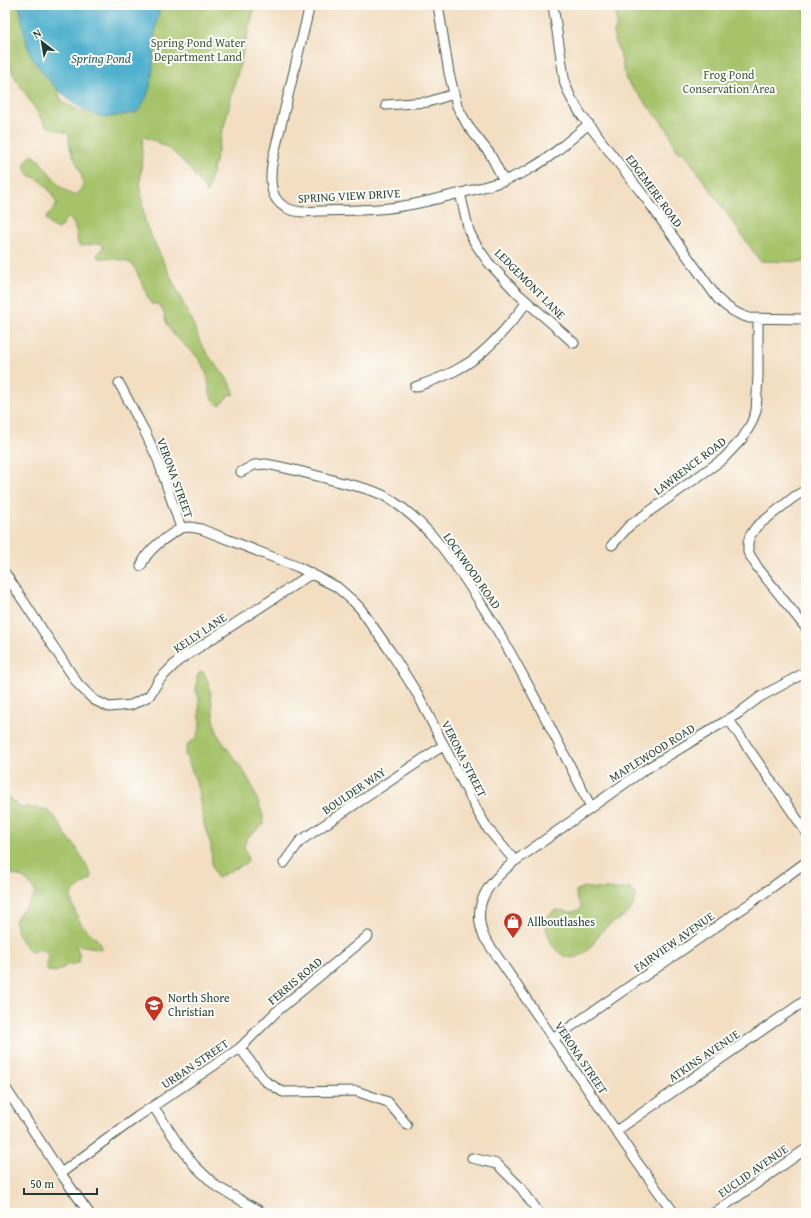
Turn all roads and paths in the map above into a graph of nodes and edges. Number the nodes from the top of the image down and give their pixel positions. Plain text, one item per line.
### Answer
1 (310, 5) edge
2 (438, 5) edge
3 (553, 5) edge
4 (454, 94) junction
5 (386, 105) dead end
6 (589, 124) junction
7 (504, 181) junction
8 (460, 193) junction
9 (528, 302) junction
10 (758, 319) junction
11 (806, 319) edge
12 (574, 343) dead end
13 (119, 383) dead end
14 (415, 387) dead end
15 (241, 472) dead end
16 (806, 490) edge
17 (181, 528) junction
18 (612, 545) dead end
19 (141, 566) dead end
20 (5, 573) edge
21 (311, 574) junction
22 (806, 628) edge
23 (806, 672) edge
24 (728, 720) junction
25 (444, 745) junction
26 (591, 807) junction
27 (806, 832) edge
28 (515, 861) junction
29 (806, 862) edge
30 (284, 863) dead end
31 (368, 936) dead end
32 (806, 1000) edge
33 (553, 1039) junction
34 (240, 1048) junction
35 (5, 1087) edge
36 (153, 1106) junction
37 (407, 1125) dead end
38 (616, 1131) junction
39 (806, 1149) edge
40 (472, 1158) dead end
41 (61, 1173) junction
42 (89, 1213) edge
43 (263, 1213) edge
44 (539, 1213) edge
45 (674, 1213) edge
46 (714, 1213) edge

1 - 8 street, SPRING VIEW DRIVE
2 - 4 street
3 - 6 street, EDGEMERE ROAD
4 - 5 street
4 - 7 street
6 - 7 street, SPRING VIEW DRIVE
6 - 10 street, EDGEMERE ROAD
7 - 8 street, SPRING VIEW DRIVE
8 - 9 street, LEDGEMONT LANE
9 - 12 street, LEDGEMONT LANE
9 - 14 street
10 - 11 street, EDGEMERE ROAD
10 - 18 street, LAWRENCE ROAD
13 - 17 street, VERONA STREET
15 - 26 street, LOCKWOOD ROAD
16 - 22 street
17 - 19 street
17 - 21 street, VERONA STREET
20 - 21 street, KELLY LANE
21 - 25 street, VERONA STREET
23 - 24 street, MAPLEWOOD ROAD
24 - 26 street, MAPLEWOOD ROAD
24 - 27 street
25 - 28 street, VERONA STREET
25 - 30 street, BOULDER WAY
26 - 28 street, MAPLEWOOD ROAD
28 - 33 street, VERONA STREET
29 - 33 street, FAIRVIEW AVENUE
31 - 34 street, FERRIS ROAD
32 - 38 street, ATKINS AVENUE
33 - 38 street, VERONA STREET
34 - 36 street, URBAN STREET
34 - 37 street, URBAN STREET
35 - 41 street
36 - 41 street, URBAN STREET
36 - 43 street
38 - 45 street, VERONA STREET
39 - 46 street, EUCLID AVENUE
40 - 44 street
41 - 42 street

